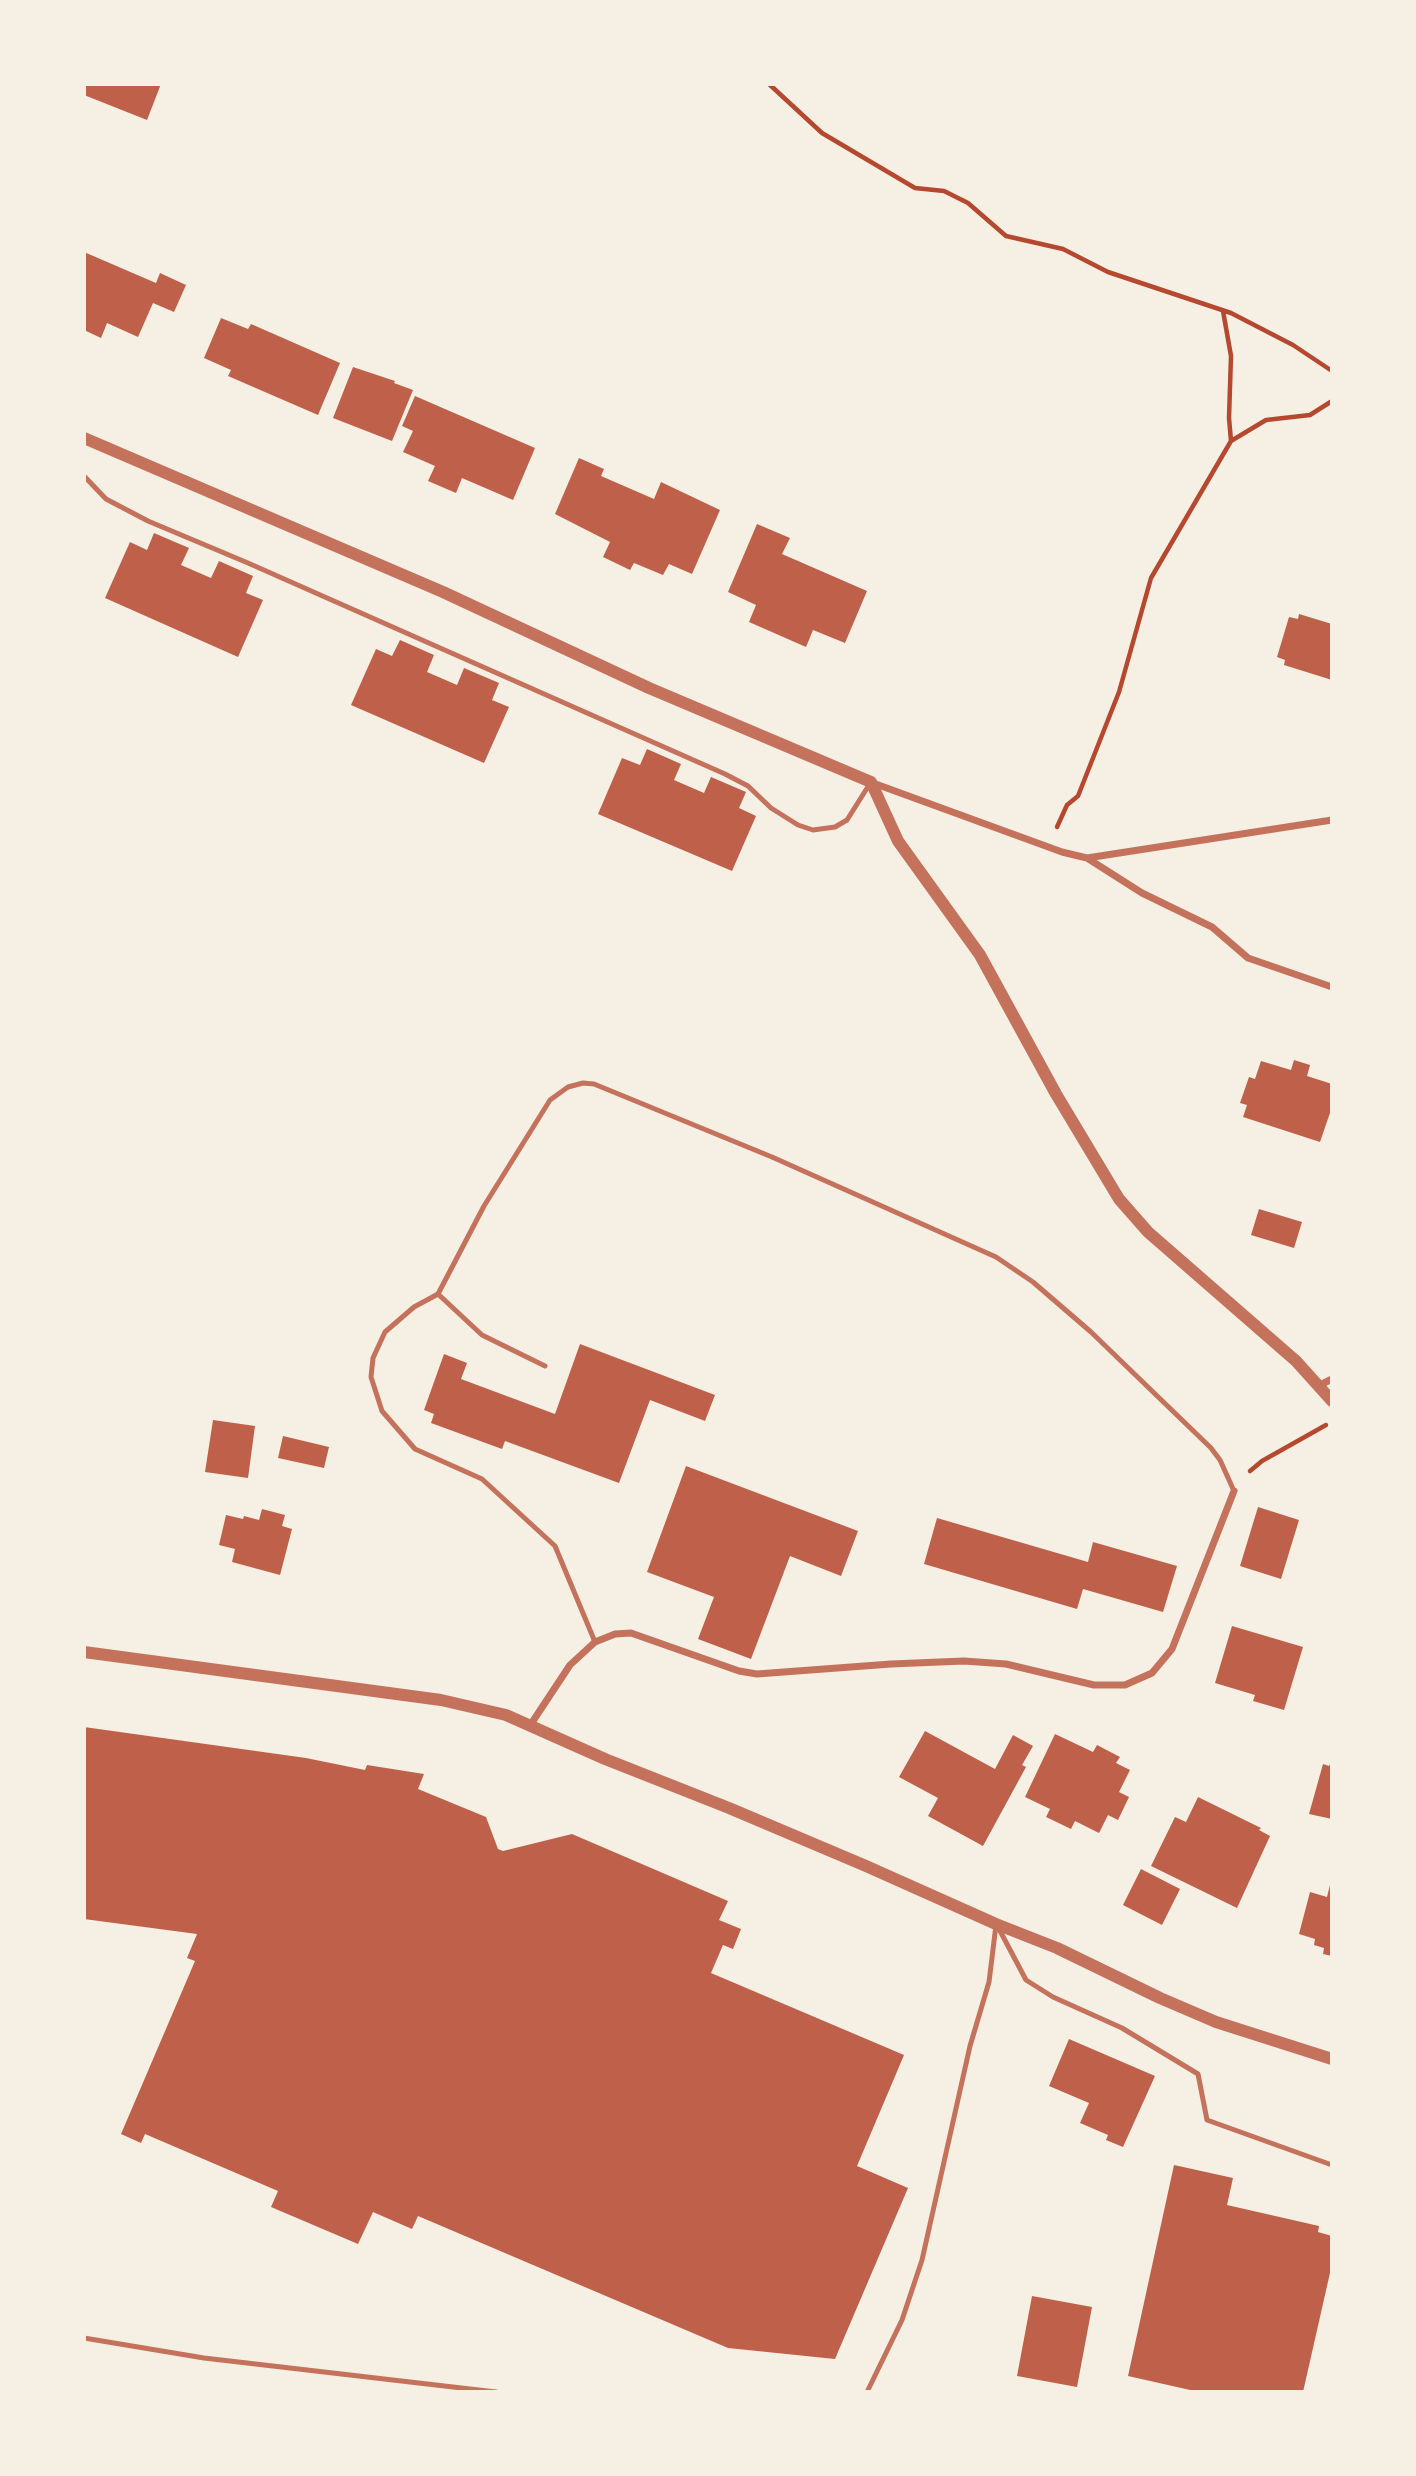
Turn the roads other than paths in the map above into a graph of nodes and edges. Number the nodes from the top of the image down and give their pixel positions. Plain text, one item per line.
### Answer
1 (84, 438) edge
2 (84, 476) edge
3 (871, 782) junction
4 (1332, 820) edge
5 (1087, 858) junction
6 (1332, 987) edge
7 (438, 1294) junction
8 (545, 1366) dead end
9 (1332, 1379) edge
10 (1320, 1385) junction
11 (1332, 1401) edge
12 (1234, 1491) joint
13 (595, 1642) junction
14 (84, 1652) edge
15 (531, 1724) junction
16 (996, 1924) junction
17 (1332, 2059) edge
18 (1332, 2165) edge
19 (84, 2337) edge
20 (496, 2392) edge
21 (867, 2392) edge

1 - 3 street
2 - 3 lane
3 - 5 street
3 - 10 street
4 - 5 street
5 - 6 street
7 - 8 lane
7 - 12 lane
7 - 13 lane
9 - 10 street
10 - 11 street
12 - 13 street
13 - 15 street
14 - 15 street
15 - 16 street
16 - 17 street
16 - 18 lane
16 - 21 lane
19 - 20 lane

